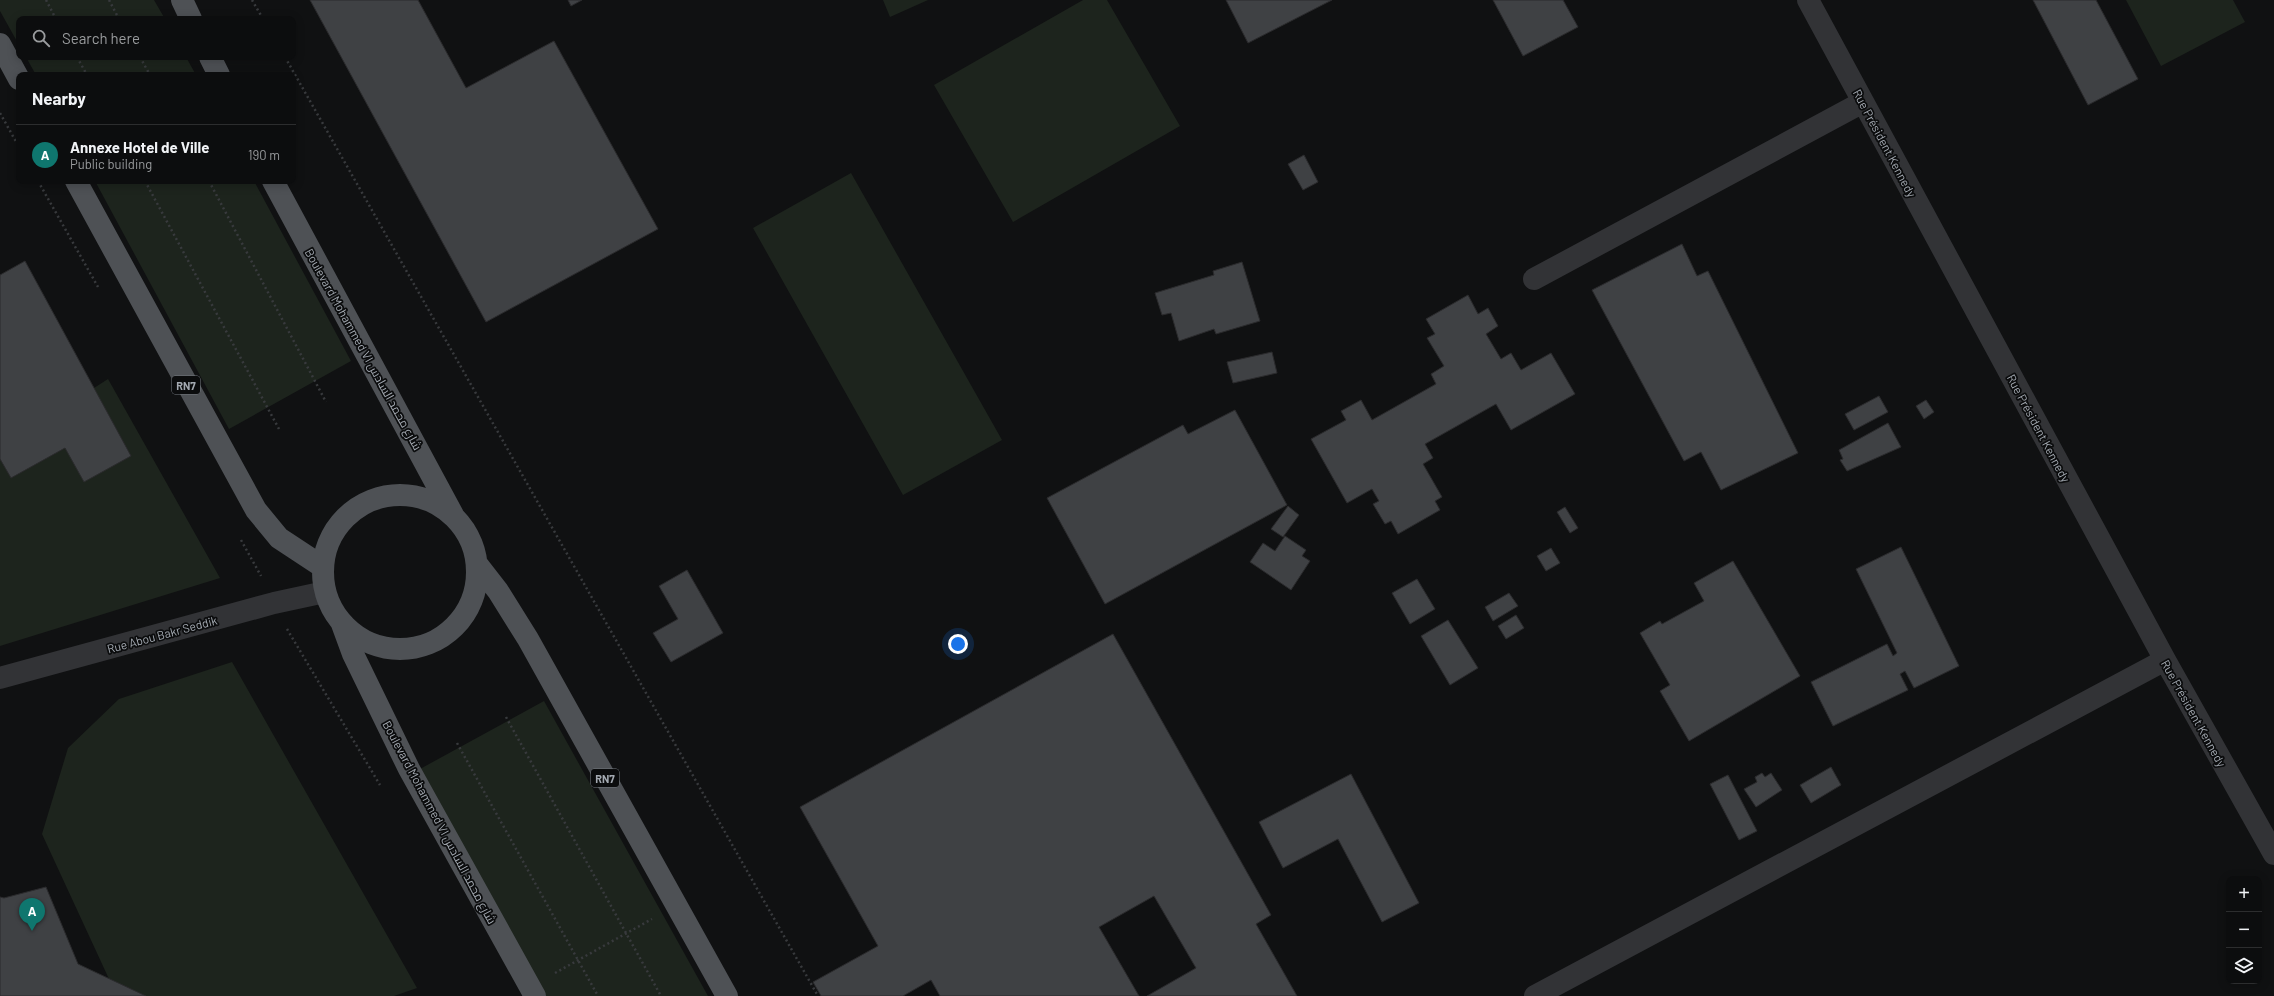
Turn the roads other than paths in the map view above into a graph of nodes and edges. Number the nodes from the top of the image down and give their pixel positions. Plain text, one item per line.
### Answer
1 (182, 0) edge
2 (1808, 0) edge
3 (190, 16) edge
4 (0, 44) edge
5 (212, 60) edge
6 (218, 72) edge
7 (16, 73) edge
8 (1863, 102) junction
9 (78, 184) edge
10 (275, 184) edge
11 (1534, 279) dead end
12 (455, 518) junction
13 (477, 564) junction
14 (323, 568) junction
15 (325, 592) junction
16 (341, 623) junction
17 (2165, 660) junction
18 (0, 678) edge
19 (2274, 854) edge
20 (533, 992) edge
21 (727, 996) edge
22 (1535, 996) edge

1 - 3 main road
2 - 8 street, Rue Président Kennedy
4 - 7 main road
5 - 6 main road
8 - 11 street
8 - 17 street, Rue Président Kennedy
9 - 14 main road, RN7
10 - 12 main road, Boulevard Mohammed VI شارع محمد السادس / RN7
12 - 13 main road, RN7
12 - 14 main road, RN7
13 - 16 main road, RN7
13 - 21 main road, RN7
14 - 15 main road, RN7
15 - 16 main road, RN7
15 - 18 street, Rue Abou Bakr Seddik
16 - 20 main road, Boulevard Mohammed VI شارع محمد السادس / RN7
17 - 19 street, Rue Président Kennedy
17 - 22 street

